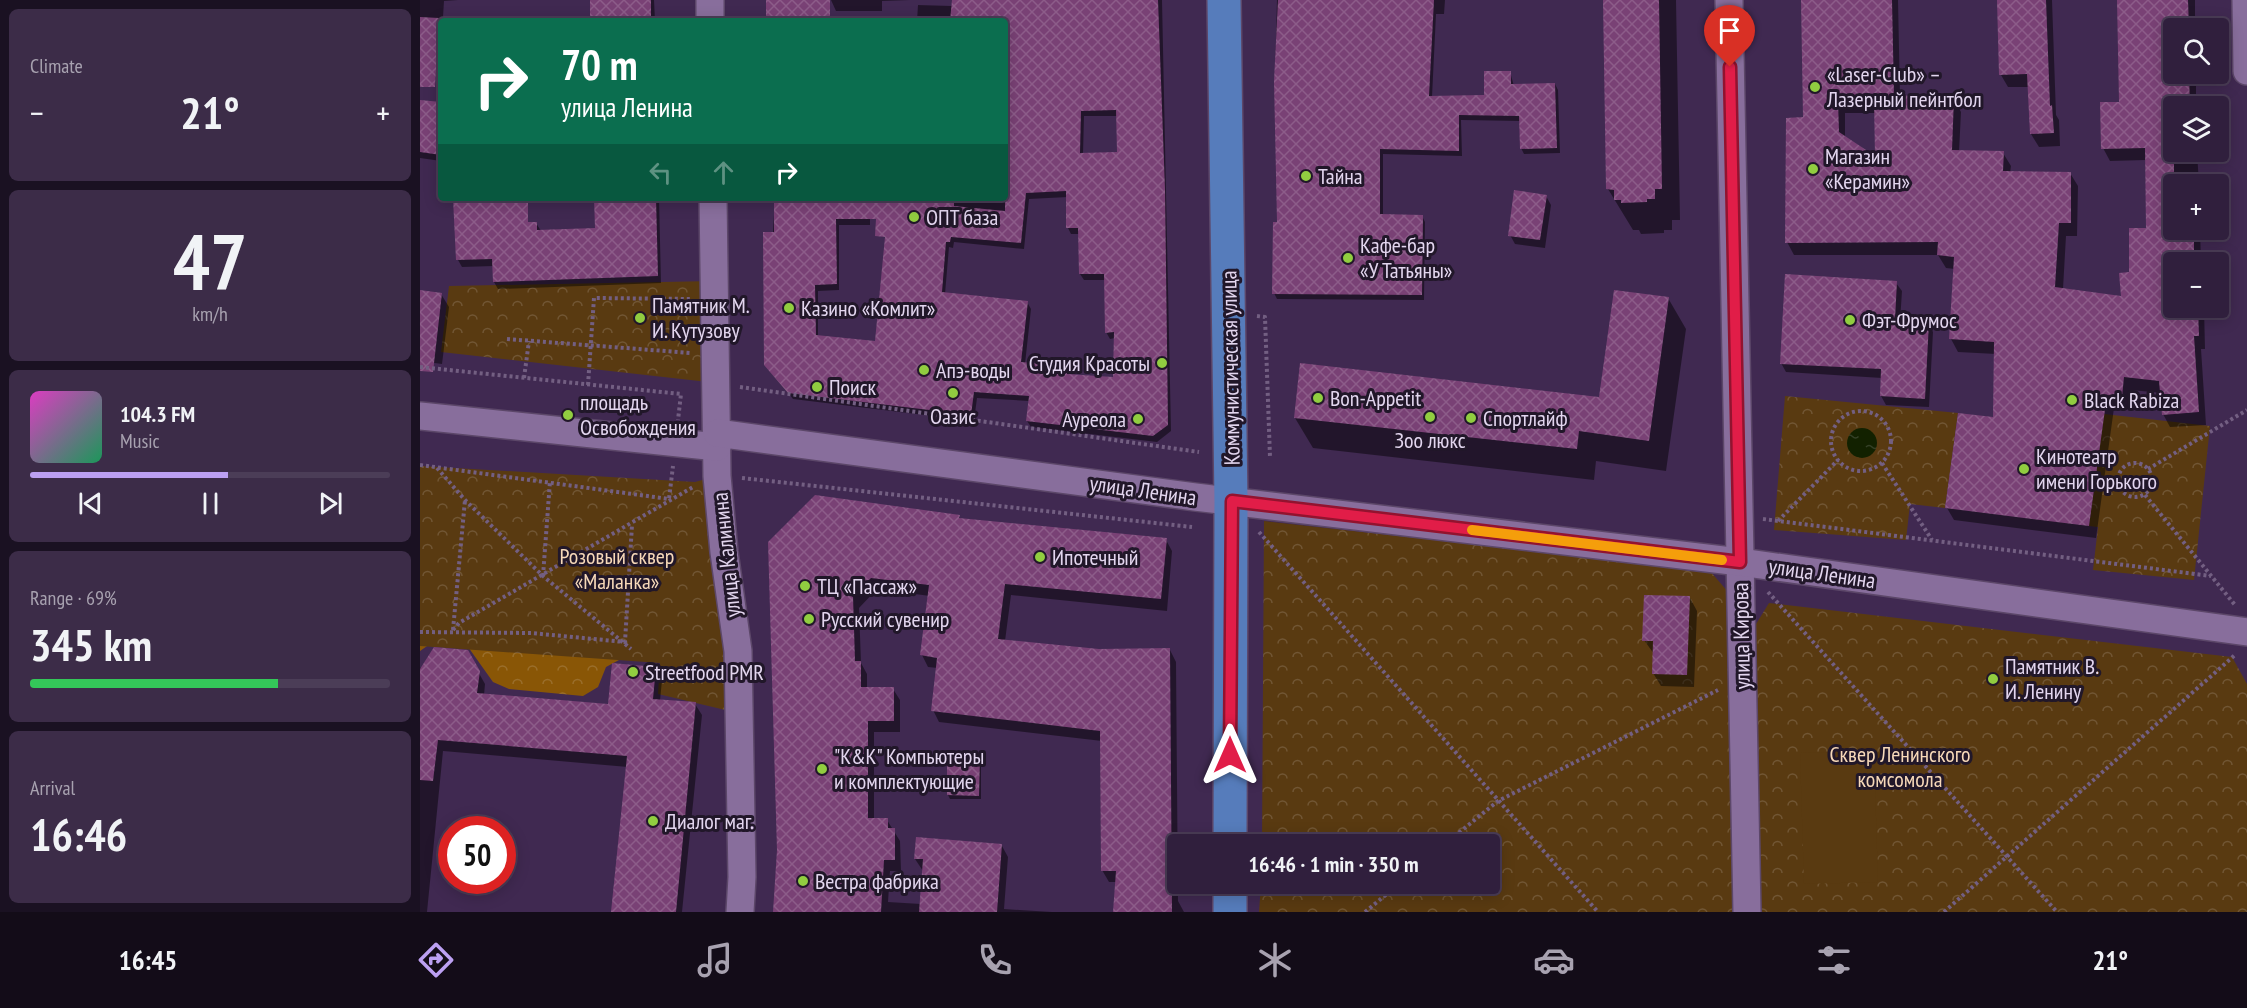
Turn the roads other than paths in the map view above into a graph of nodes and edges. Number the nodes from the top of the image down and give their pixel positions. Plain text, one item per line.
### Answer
1 (710, 0) edge
2 (1224, 0) edge
3 (1729, 0) edge
4 (2246, 0) edge
5 (710, 18) edge
6 (2247, 71) edge
7 (713, 201) edge
8 (420, 416) edge
9 (717, 440) junction
10 (1232, 501) junction
11 (1740, 562) junction
12 (2242, 631) edge
13 (1230, 834) edge
14 (1230, 894) edge
15 (740, 912) edge
16 (1230, 912) edge
17 (1747, 912) edge

1 - 5 street
2 - 10 main road, Коммунистическая улица
3 - 11 street, улица Кирова
4 - 6 street
7 - 9 street, улица Калинина
8 - 9 street, улица Ленина
9 - 10 street, улица Ленина
9 - 15 street, улица Калинина
10 - 11 street, улица Ленина
10 - 13 main road, Коммунистическая улица
11 - 12 street, улица Ленина
11 - 17 street, улица Кирова
14 - 16 main road

